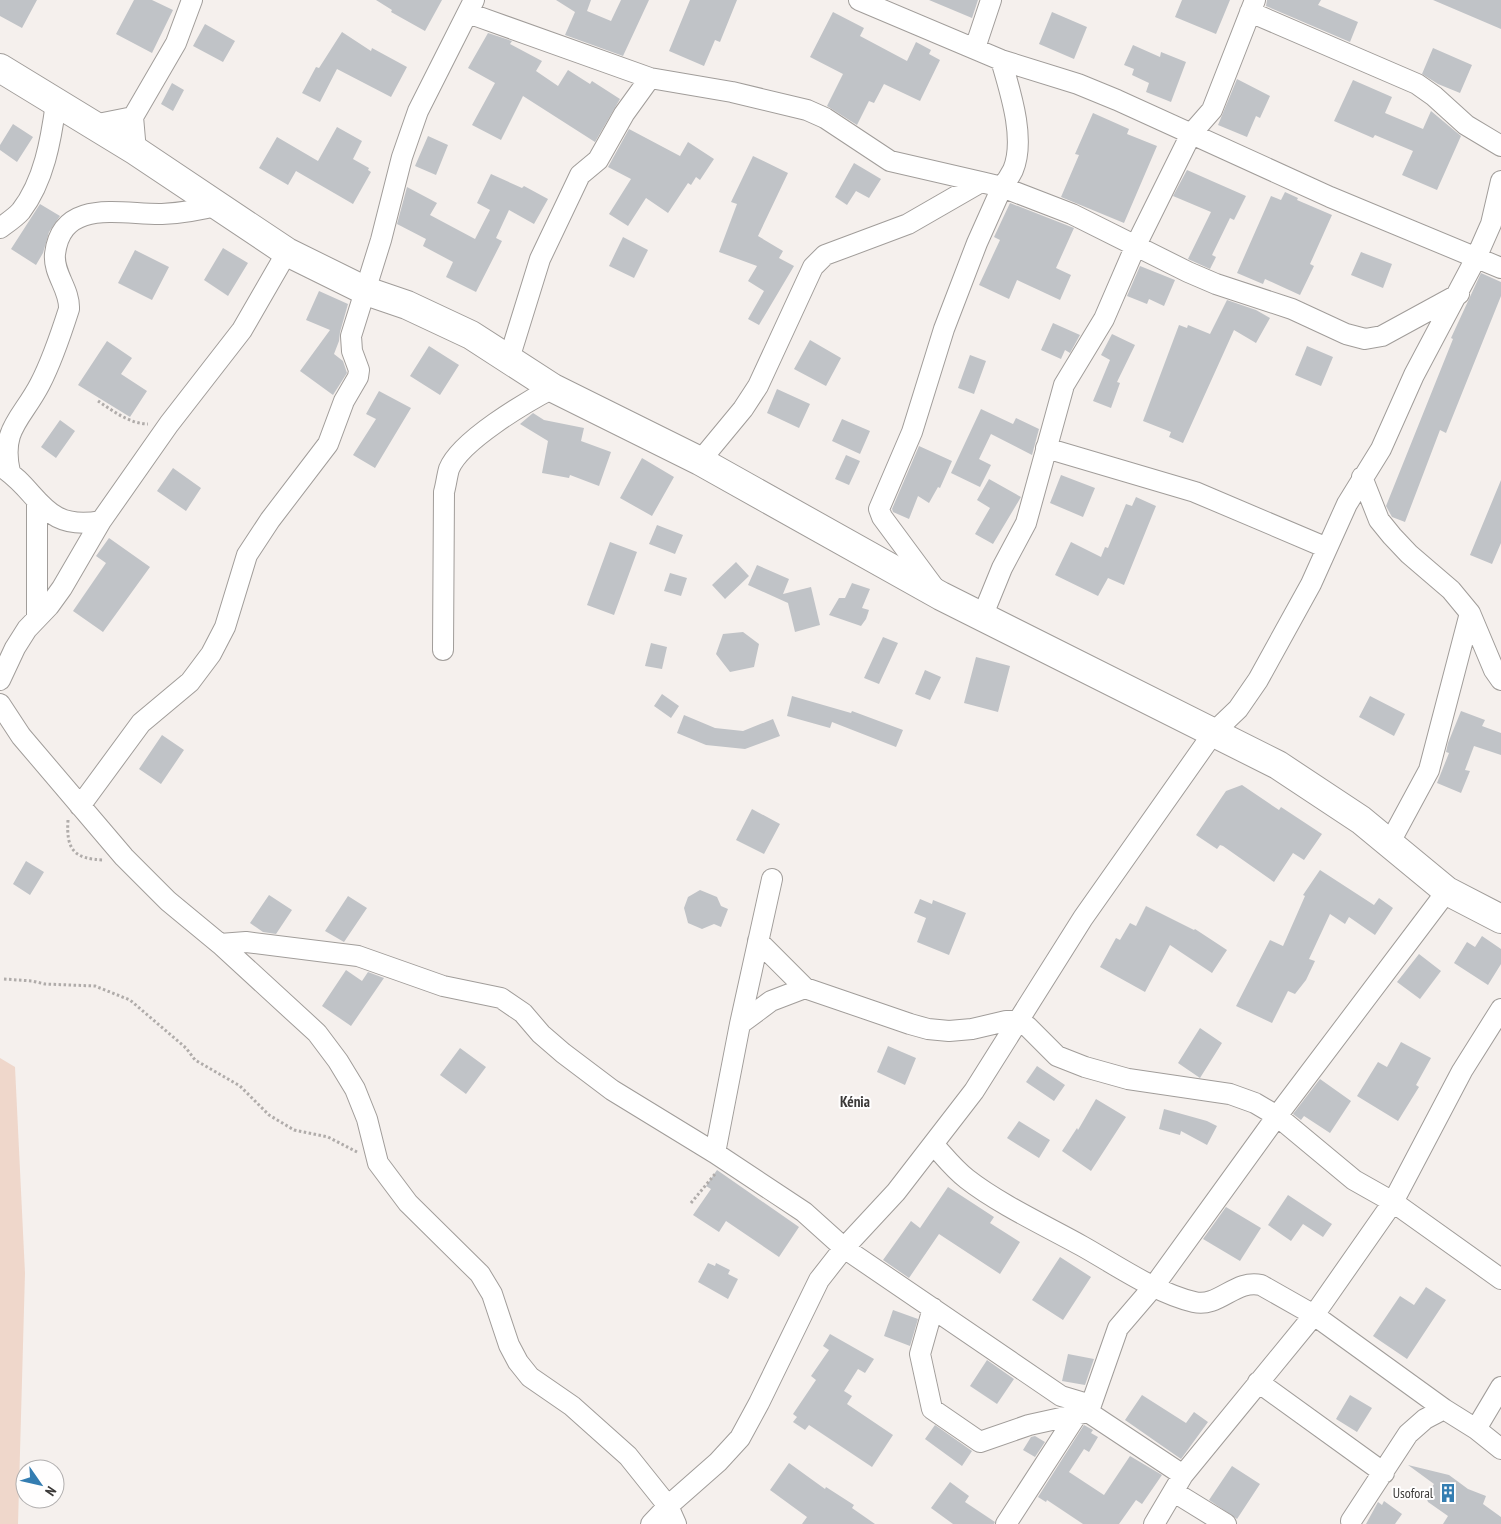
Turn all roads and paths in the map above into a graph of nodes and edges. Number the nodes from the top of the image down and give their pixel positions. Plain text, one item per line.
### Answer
1 (192, 0) edge
2 (859, 0) edge
3 (991, 0) edge
4 (471, 6) edge
5 (1252, 6) edge
6 (975, 48) junction
7 (1001, 60) junction
8 (0, 68) edge
9 (650, 78) junction
10 (56, 103) junction
11 (133, 117) junction
12 (93, 125) junction
13 (1191, 134) junction
14 (1501, 146) edge
15 (136, 151) junction
16 (1501, 181) edge
17 (980, 182) junction
18 (1002, 187) junction
19 (219, 205) junction
20 (0, 228) edge
21 (1136, 245) junction
22 (287, 252) junction
23 (1476, 258) junction
24 (1501, 268) edge
25 (366, 291) junction
26 (1459, 294) junction
27 (509, 358) junction
28 (553, 388) junction
29 (98, 401) dead end
30 (169, 424) junction
31 (1046, 448) junction
32 (700, 461) junction
33 (5, 469) edge
34 (1362, 477) junction
35 (37, 503) junction
36 (101, 521) junction
37 (1328, 548) junction
38 (940, 596) junction
39 (1470, 612) junction
40 (37, 617) junction
41 (982, 617) junction
42 (443, 650) dead end
43 (0, 680) edge
44 (1501, 680) edge
45 (0, 704) edge
46 (1214, 732) junction
47 (80, 806) junction
48 (1389, 844) junction
49 (124, 856) junction
50 (772, 878) dead end
51 (1447, 891) junction
52 (1501, 919) edge
53 (758, 941) junction
54 (220, 944) junction
55 (4, 979) dead end
56 (805, 988) junction
57 (1501, 1009) edge
58 (1016, 1021) junction
59 (740, 1024) junction
60 (1277, 1116) junction
61 (933, 1144) junction
62 (721, 1156) junction
63 (378, 1163) junction
64 (1393, 1202) junction
65 (691, 1203) dead end
66 (844, 1248) junction
67 (1501, 1279) edge
68 (1154, 1286) junction
69 (933, 1308) junction
70 (1314, 1315) junction
71 (1258, 1382) junction
72 (1501, 1387) edge
73 (1444, 1409) junction
74 (1076, 1416) junction
75 (1476, 1429) junction
76 (1501, 1449) edge
77 (1384, 1473) junction
78 (1178, 1484) junction
79 (675, 1519) edge
80 (1352, 1523) edge
81 (651, 1524) edge
82 (1006, 1524) edge
83 (1154, 1524) edge
84 (1226, 1524) edge

1 - 11 street
2 - 6 street
3 - 6 street
4 - 9 street
4 - 25 street
5 - 13 street
5 - 14 street
6 - 7 street
7 - 13 street
7 - 18 street
8 - 10 street
9 - 17 street
9 - 27 street
10 - 12 street
10 - 20 street
11 - 12 street
11 - 15 street
12 - 15 street
13 - 21 street
13 - 23 street
15 - 19 street
16 - 23 street
17 - 18 street
17 - 32 street
18 - 21 street
18 - 38 street
19 - 22 street
19 - 33 street
21 - 26 street
21 - 31 street
22 - 25 street
22 - 30 street
23 - 24 street
23 - 26 street
25 - 27 street
25 - 47 street
26 - 34 street
27 - 28 street
28 - 32 street
28 - 42 street
29 - 30 path
30 - 36 street
31 - 37 street
31 - 41 street
32 - 38 street
33 - 35 street
34 - 37 street
34 - 39 street
35 - 36 street
35 - 40 street
36 - 40 street
37 - 46 street
38 - 41 street
39 - 44 street
39 - 48 street
40 - 43 street
41 - 46 street
45 - 47 street
46 - 48 street
46 - 58 street
47 - 49 street
47 - 49 path
48 - 51 street
49 - 54 street
50 - 53 street
51 - 52 street
51 - 60 street
53 - 56 street
53 - 59 street
54 - 62 street
54 - 63 street
55 - 63 path
56 - 58 street
56 - 59 street
57 - 64 street
58 - 60 street
58 - 61 street
59 - 62 street
60 - 64 street
60 - 68 street
61 - 66 street
61 - 68 street
62 - 65 path
62 - 66 street
63 - 79 street
64 - 67 street
64 - 70 street
66 - 69 street
66 - 79 street
68 - 69 street
68 - 70 street
69 - 74 street
70 - 71 street
70 - 73 street
71 - 77 street
71 - 78 street
72 - 75 street
73 - 75 street
73 - 77 street
74 - 78 street
74 - 82 street
75 - 76 street
77 - 80 street
78 - 83 street
78 - 84 street
79 - 81 street

